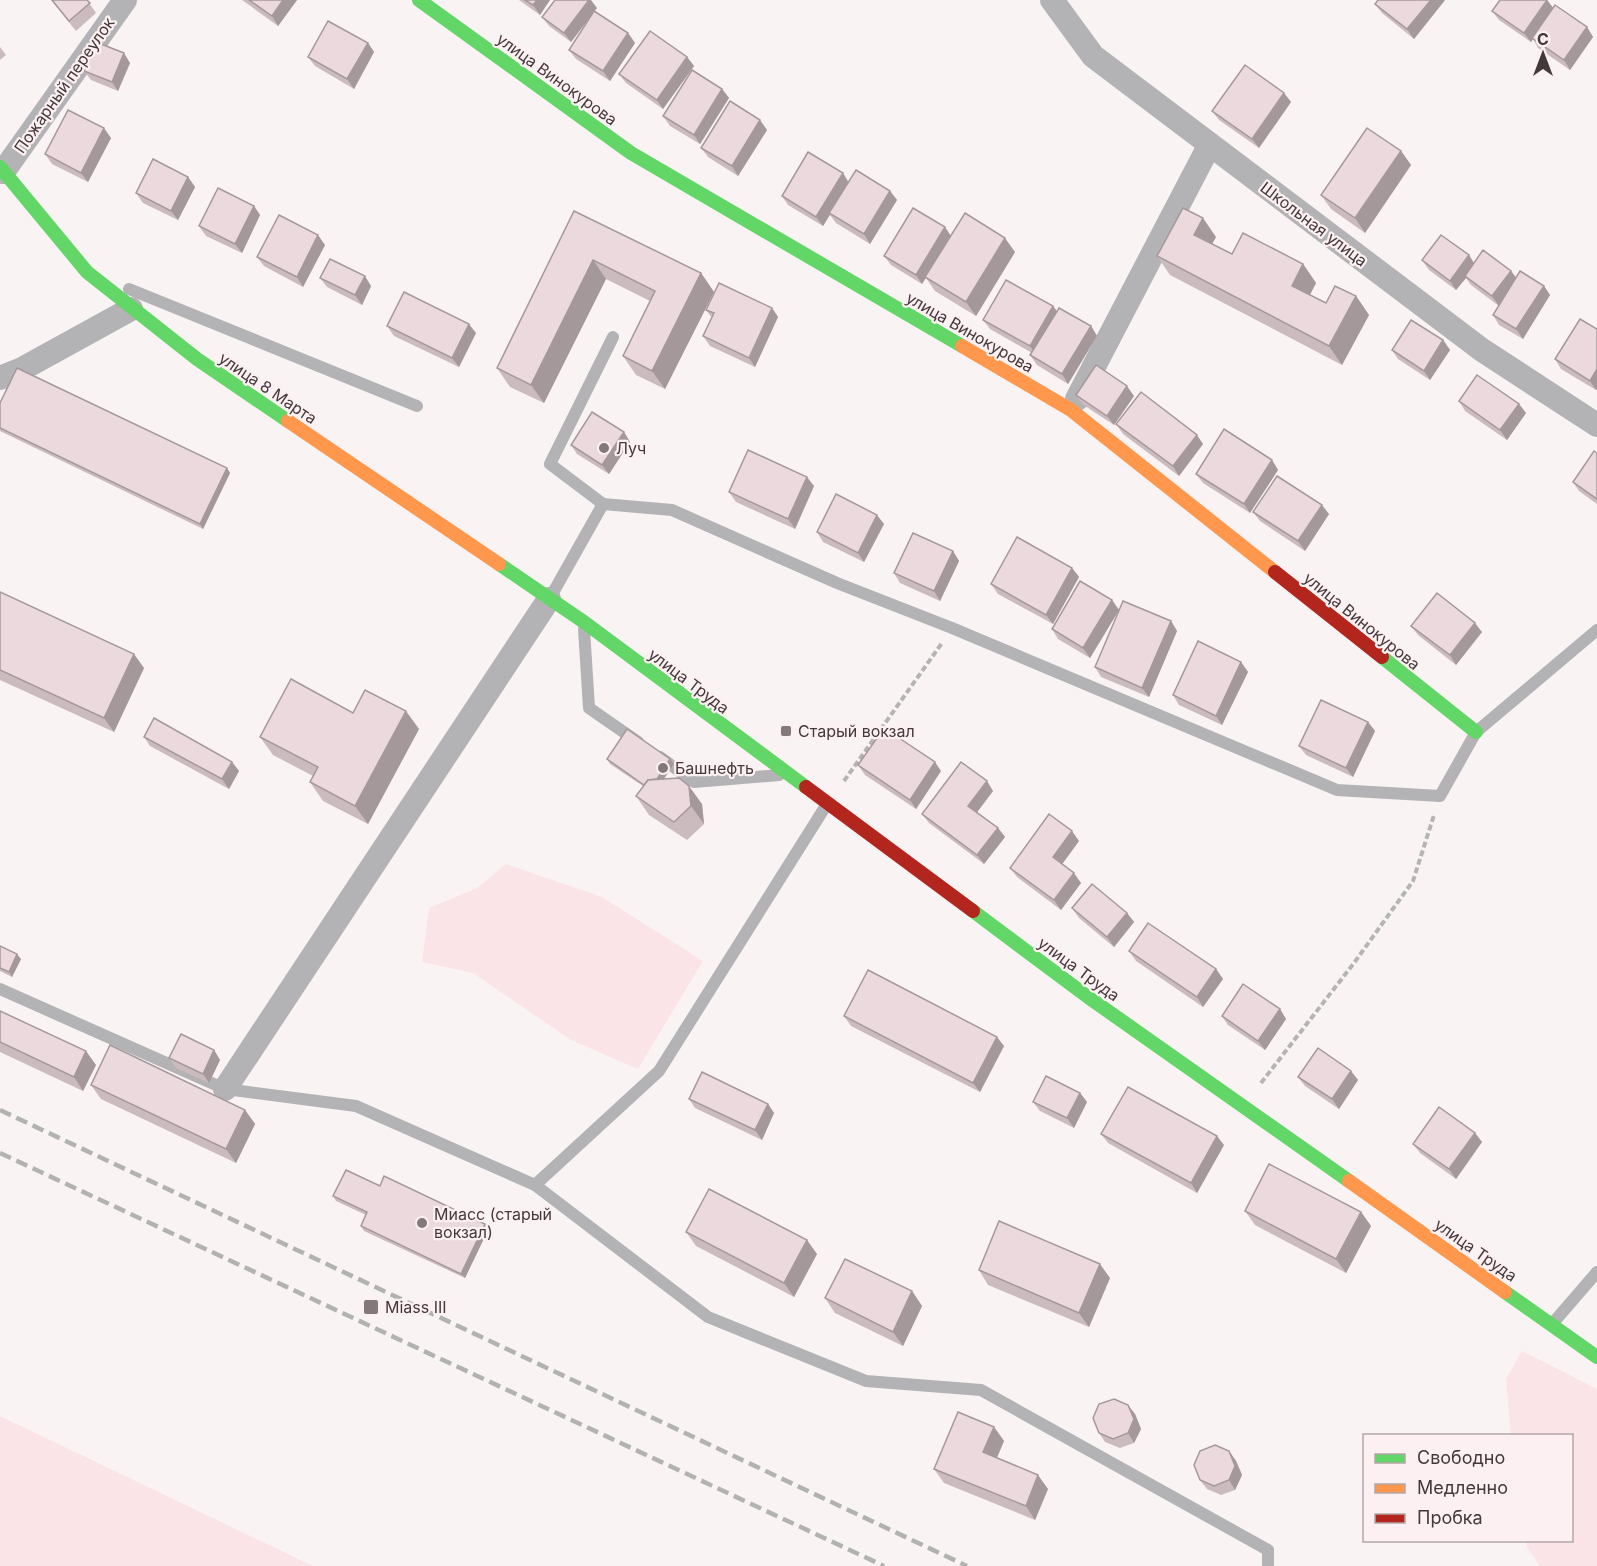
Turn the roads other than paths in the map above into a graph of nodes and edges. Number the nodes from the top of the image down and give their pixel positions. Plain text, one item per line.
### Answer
1 (125, 0) edge
2 (418, 0) edge
3 (1055, 1) edge
4 (1209, 146) junction
5 (2, 169) edge
6 (87, 272) junction
7 (131, 309) junction
8 (613, 337) dead end
9 (0, 378) edge
10 (417, 406) dead end
11 (1071, 410) junction
12 (1597, 425) edge
13 (603, 504) junction
14 (549, 599) junction
15 (584, 622) junction
16 (1597, 630) edge
17 (1476, 732) junction
18 (787, 775) junction
19 (828, 803) junction
20 (0, 988) edge
21 (225, 1089) junction
22 (535, 1185) junction
23 (1597, 1272) edge
24 (1552, 1324) junction
25 (1597, 1357) edge
26 (1268, 1566) edge

1 - 5 street, Пожарный переулок
2 - 11 main road, улица Винокурова
3 - 4 street, Школьная улица
4 - 11 street
4 - 12 street, Школьная улица
5 - 6 main road, улица 8 Марта
6 - 7 main road, улица 8 Марта
6 - 10 lane
7 - 9 street
7 - 14 main road, улица 8 Марта
8 - 13 lane
11 - 17 main road, улица Винокурова
13 - 14 lane
13 - 17 lane
14 - 15 main road, улица Труда
14 - 21 street
15 - 18 main road, улица Труда
15 - 18 lane
16 - 17 lane
18 - 19 main road, улица Труда
19 - 22 lane
19 - 24 main road, улица Труда
20 - 21 lane
21 - 22 lane
22 - 26 lane
23 - 24 lane
24 - 25 main road, улица Труда

